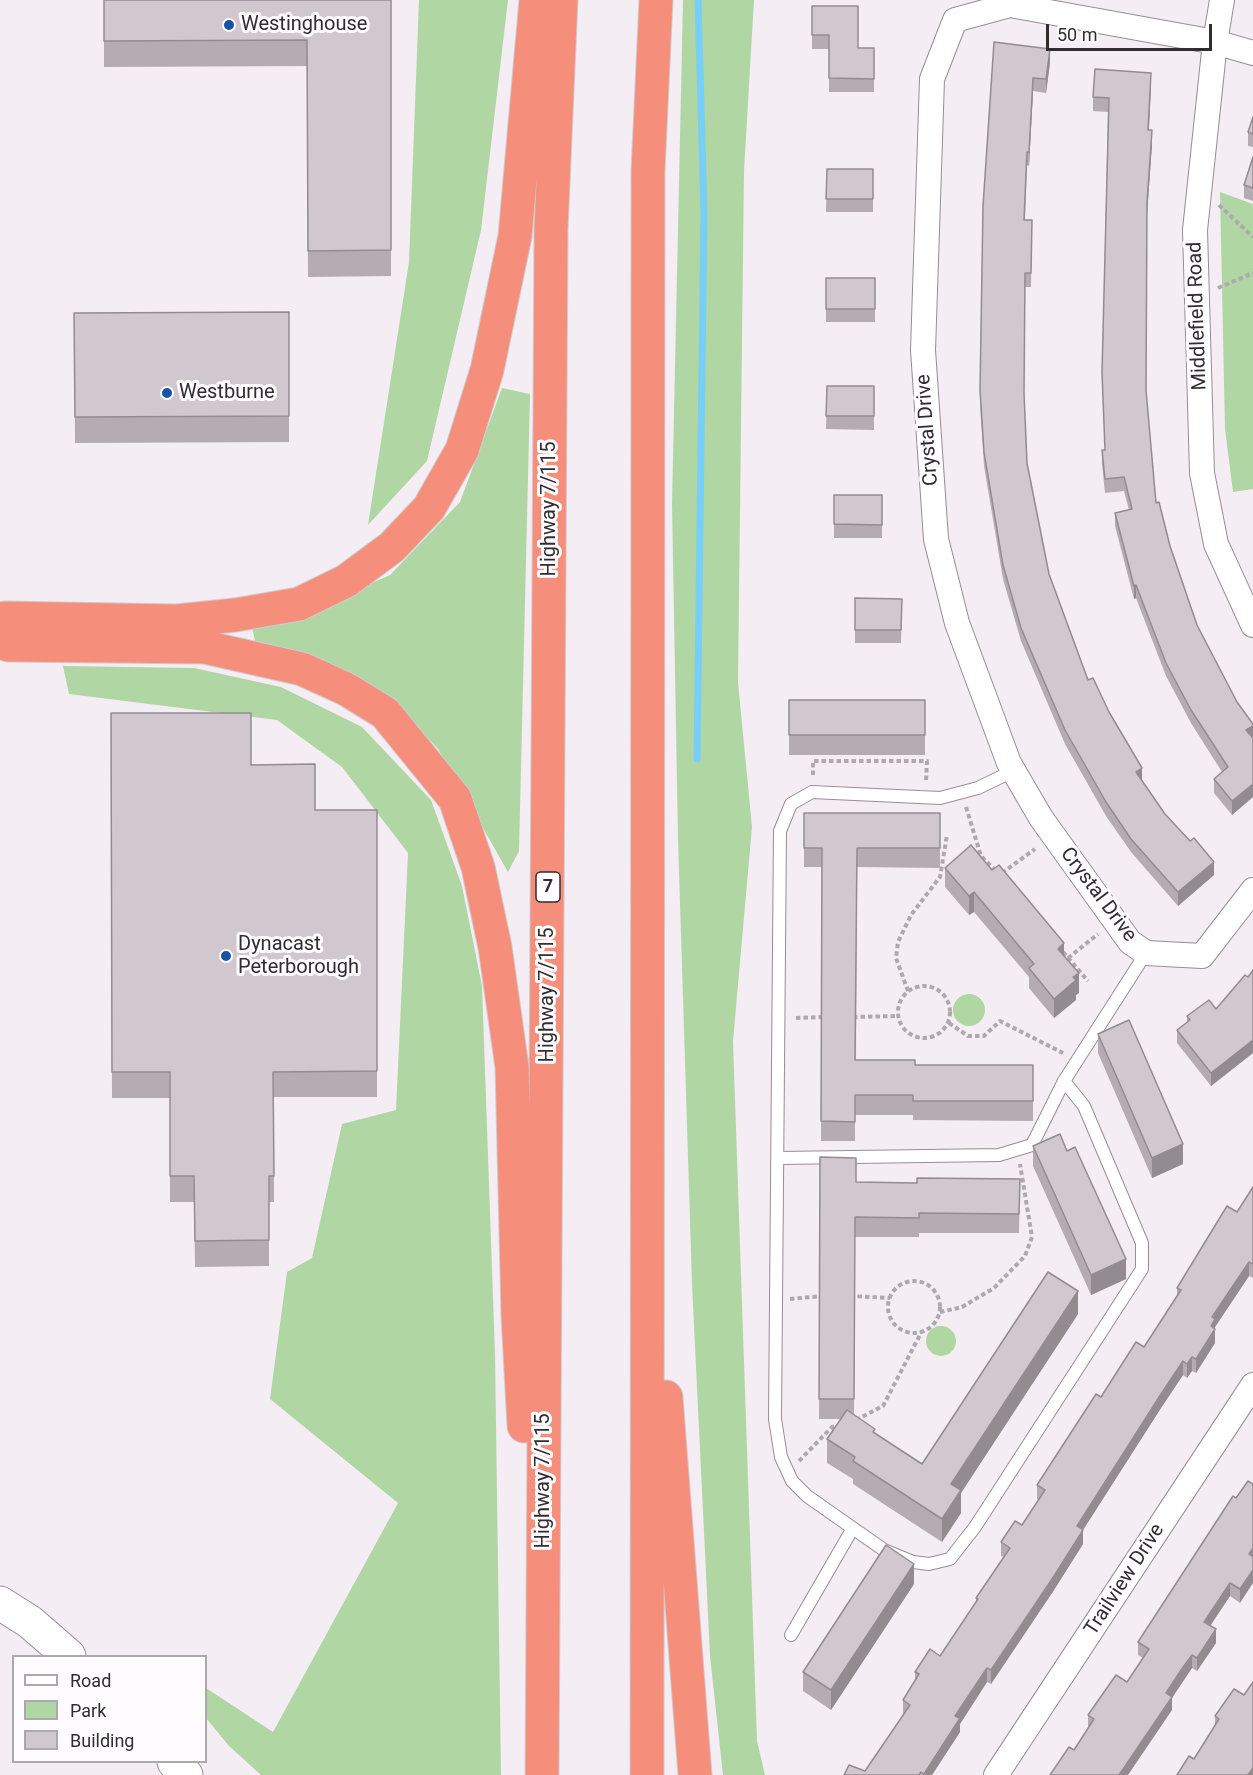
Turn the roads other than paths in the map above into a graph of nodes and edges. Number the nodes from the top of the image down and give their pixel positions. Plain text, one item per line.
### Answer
1 (536, 0) edge
2 (561, 0) edge
3 (656, 0) edge
4 (1222, 0) edge
5 (1215, 42) junction
6 (1253, 53) edge
7 (0, 621) edge
8 (1253, 625) edge
9 (0, 641) edge
10 (1013, 771) junction
11 (1253, 890) edge
12 (1146, 953) junction
13 (646, 1033) junction
14 (1064, 1081) junction
15 (779, 1158) junction
16 (1253, 1385) edge
17 (853, 1528) junction
18 (544, 1536) junction
19 (0, 1603) edge
20 (791, 1635) dead end
21 (68, 1655) edge
22 (176, 1763) edge
23 (186, 1775) edge
24 (542, 1775) edge
25 (647, 1775) edge
26 (695, 1775) edge
27 (996, 1775) edge

1 - 7 highway
2 - 18 highway, Highway 7/115 / 7
3 - 13 highway
4 - 5 street, Middlefield Road
5 - 6 street, Crystal Drive
5 - 8 street, Middlefield Road
5 - 10 street, Crystal Drive
9 - 18 highway
10 - 12 street, Crystal Drive
10 - 15 lane
11 - 12 street, Crystal Drive
12 - 14 lane
13 - 25 highway
13 - 26 highway
14 - 15 lane
14 - 17 lane
15 - 17 lane
16 - 27 street, Trailview Drive
17 - 20 lane
18 - 24 highway, Highway 7/115 / 7
19 - 21 main road
22 - 23 main road

